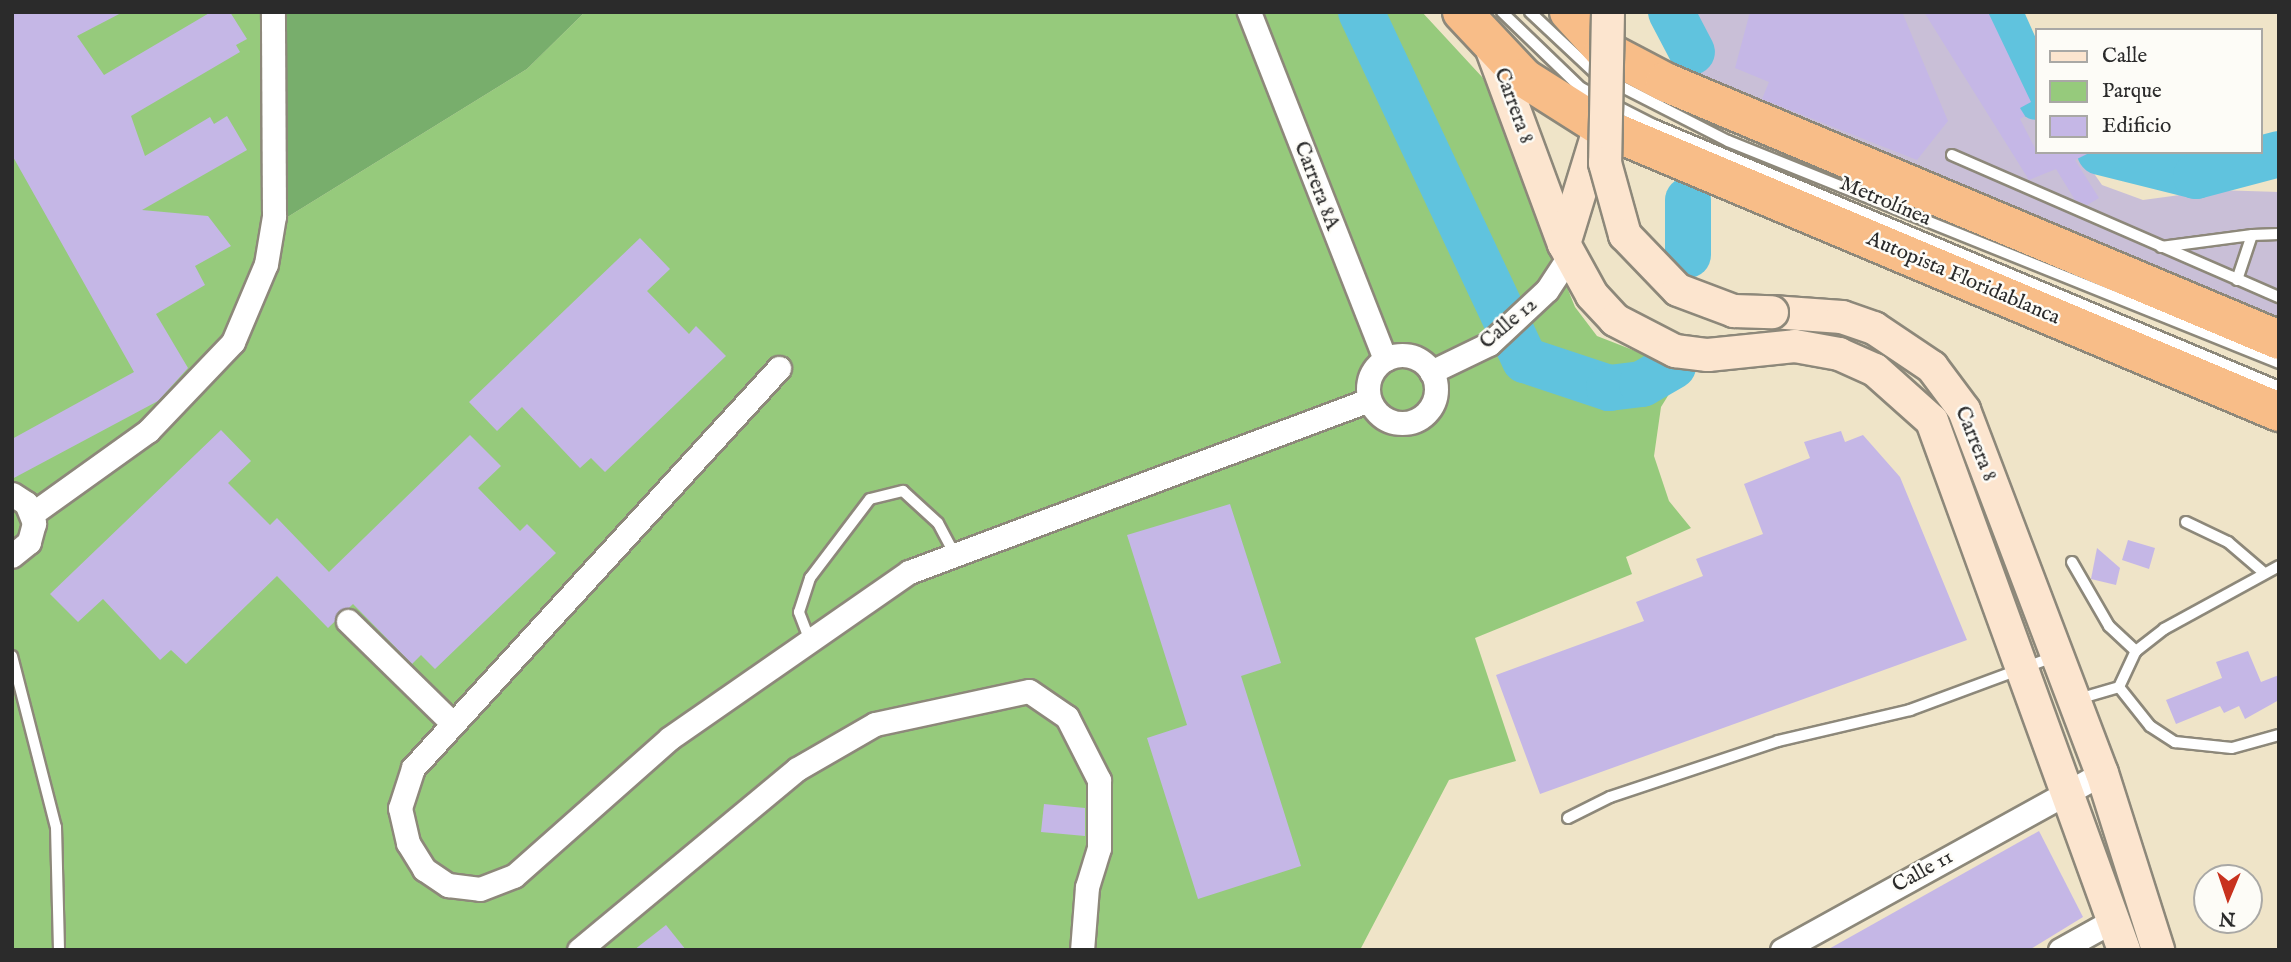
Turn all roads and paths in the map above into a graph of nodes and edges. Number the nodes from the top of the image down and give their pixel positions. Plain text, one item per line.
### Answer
1 (272, 12) edge
2 (1249, 12) edge
3 (1462, 12) edge
4 (1530, 12) edge
5 (1569, 12) edge
6 (1608, 12) edge
7 (1497, 29) edge
8 (1662, 95) junction
9 (1600, 126) junction
10 (1651, 136) junction
11 (1728, 147) junction
12 (1952, 155) dead end
13 (2279, 234) edge
14 (2252, 236) junction
15 (2159, 247) junction
16 (1570, 255) junction
17 (2237, 280) junction
18 (2279, 297) edge
19 (2279, 340) edge
20 (1902, 344) junction
21 (1795, 346) junction
22 (1385, 359) junction
23 (2279, 363) edge
24 (779, 368) dead end
25 (1431, 372) junction
26 (2279, 387) edge
27 (1369, 400) junction
28 (2279, 412) edge
29 (12, 494) edge
30 (32, 514) junction
31 (2186, 522) dead end
32 (953, 551) junction
33 (12, 556) edge
34 (2072, 562) dead end
35 (2279, 566) edge
36 (2262, 571) junction
37 (348, 621) dead end
38 (810, 641) junction
39 (2136, 652) junction
40 (12, 656) edge
41 (2056, 656) junction
42 (2022, 670) junction
43 (2119, 687) junction
44 (2073, 701) junction
45 (453, 723) junction
46 (2279, 735) edge
47 (2102, 774) junction
48 (2065, 793) junction
49 (1568, 818) dead end
50 (2114, 920) junction
51 (59, 950) edge
52 (579, 950) edge
53 (1082, 950) edge
54 (1782, 950) edge
55 (2060, 950) edge
56 (2124, 950) edge
57 (2158, 950) edge

1 - 30 street
2 - 22 street, Carrera 8A
3 - 7 highway, Autopista Floridablanca
4 - 8 lane
5 - 8 highway, Autopista Floridablanca
6 - 20 main road, Carrera 8, bridge
7 - 9 highway, Autopista Floridablanca
7 - 10 lane
7 - 16 main road, Carrera 8
8 - 11 highway, Autopista Floridablanca
9 - 10 highway, Autopista Floridablanca
9 - 16 main road
10 - 11 highway, Autopista Floridablanca
11 - 19 highway, Autopista Floridablanca
11 - 23 lane, Metrolínea
11 - 26 lane, Metrolínea
11 - 28 highway, Autopista Floridablanca
12 - 15 lane
13 - 14 lane
14 - 15 lane
14 - 17 lane
15 - 17 lane
16 - 21 main road, Carrera 8
16 - 25 street, Calle 12
17 - 18 lane
20 - 21 main road
20 - 41 main road, Carrera 8
21 - 42 main road, Carrera 8
22 - 25 street
22 - 27 street
24 - 45 street
25 - 27 street
27 - 32 street
29 - 30 street
30 - 33 street
31 - 36 lane
32 - 38 street
32 - 38 lane
34 - 39 lane
35 - 36 lane
36 - 39 lane
37 - 45 street
38 - 45 street
39 - 43 lane
40 - 51 lane
41 - 42 lane
41 - 44 main road, Carrera 8
42 - 48 main road, Carrera 8
42 - 49 lane
43 - 44 lane
43 - 46 lane
44 - 47 main road, Carrera 8
47 - 48 street, Calle 11
47 - 57 main road, Carrera 8
48 - 50 main road, Carrera 8
48 - 54 street, Calle 11
50 - 55 street
50 - 56 main road, Carrera 8
52 - 53 street

